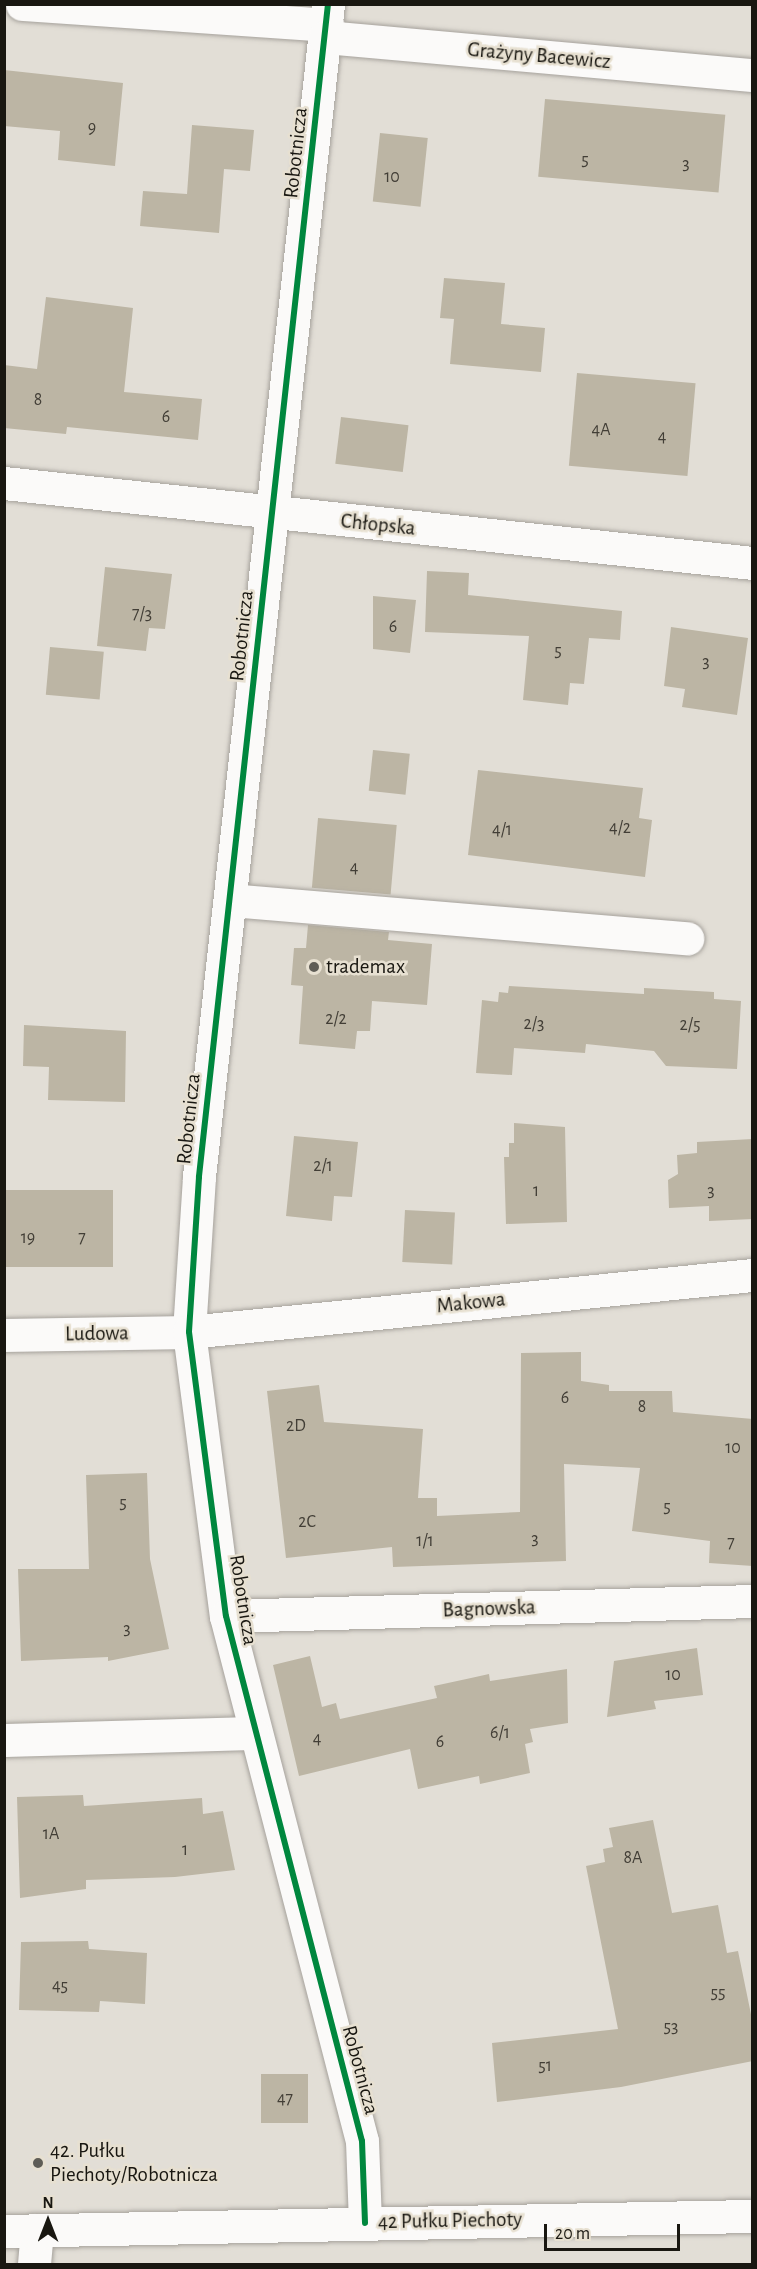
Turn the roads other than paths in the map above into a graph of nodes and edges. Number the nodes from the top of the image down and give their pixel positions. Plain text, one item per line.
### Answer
1 (22, 4) edge
2 (327, 22) edge
3 (753, 75) edge
4 (4, 483) edge
5 (272, 514) junction
6 (753, 563) edge
7 (230, 900) junction
8 (687, 938) dead end
9 (753, 1275) edge
10 (189, 1332) junction
11 (4, 1335) edge
12 (753, 1601) edge
13 (226, 1616) junction
14 (253, 1732) junction
15 (4, 1740) edge
16 (753, 2216) edge
17 (365, 2223) junction
18 (4, 2230) edge
19 (37, 2230) junction
20 (34, 2265) edge

1 - 2 street, Grażyny Bacewicz
2 - 3 street, Grażyny Bacewicz
2 - 5 street, Robotnicza
4 - 5 street, Chłopska
5 - 6 street, Chłopska
5 - 7 street, Robotnicza
7 - 8 street
7 - 10 street, Robotnicza
9 - 10 street, Makowa
10 - 11 street, Ludowa
10 - 13 street, Robotnicza
12 - 13 street, Bagnowska
13 - 14 street, Robotnicza
14 - 15 street
14 - 17 street, Robotnicza
16 - 17 street, 42 Pułku Piechoty
17 - 19 street, 42 Pułku Piechoty
18 - 19 street, 42 Pułku Piechoty
19 - 20 street

